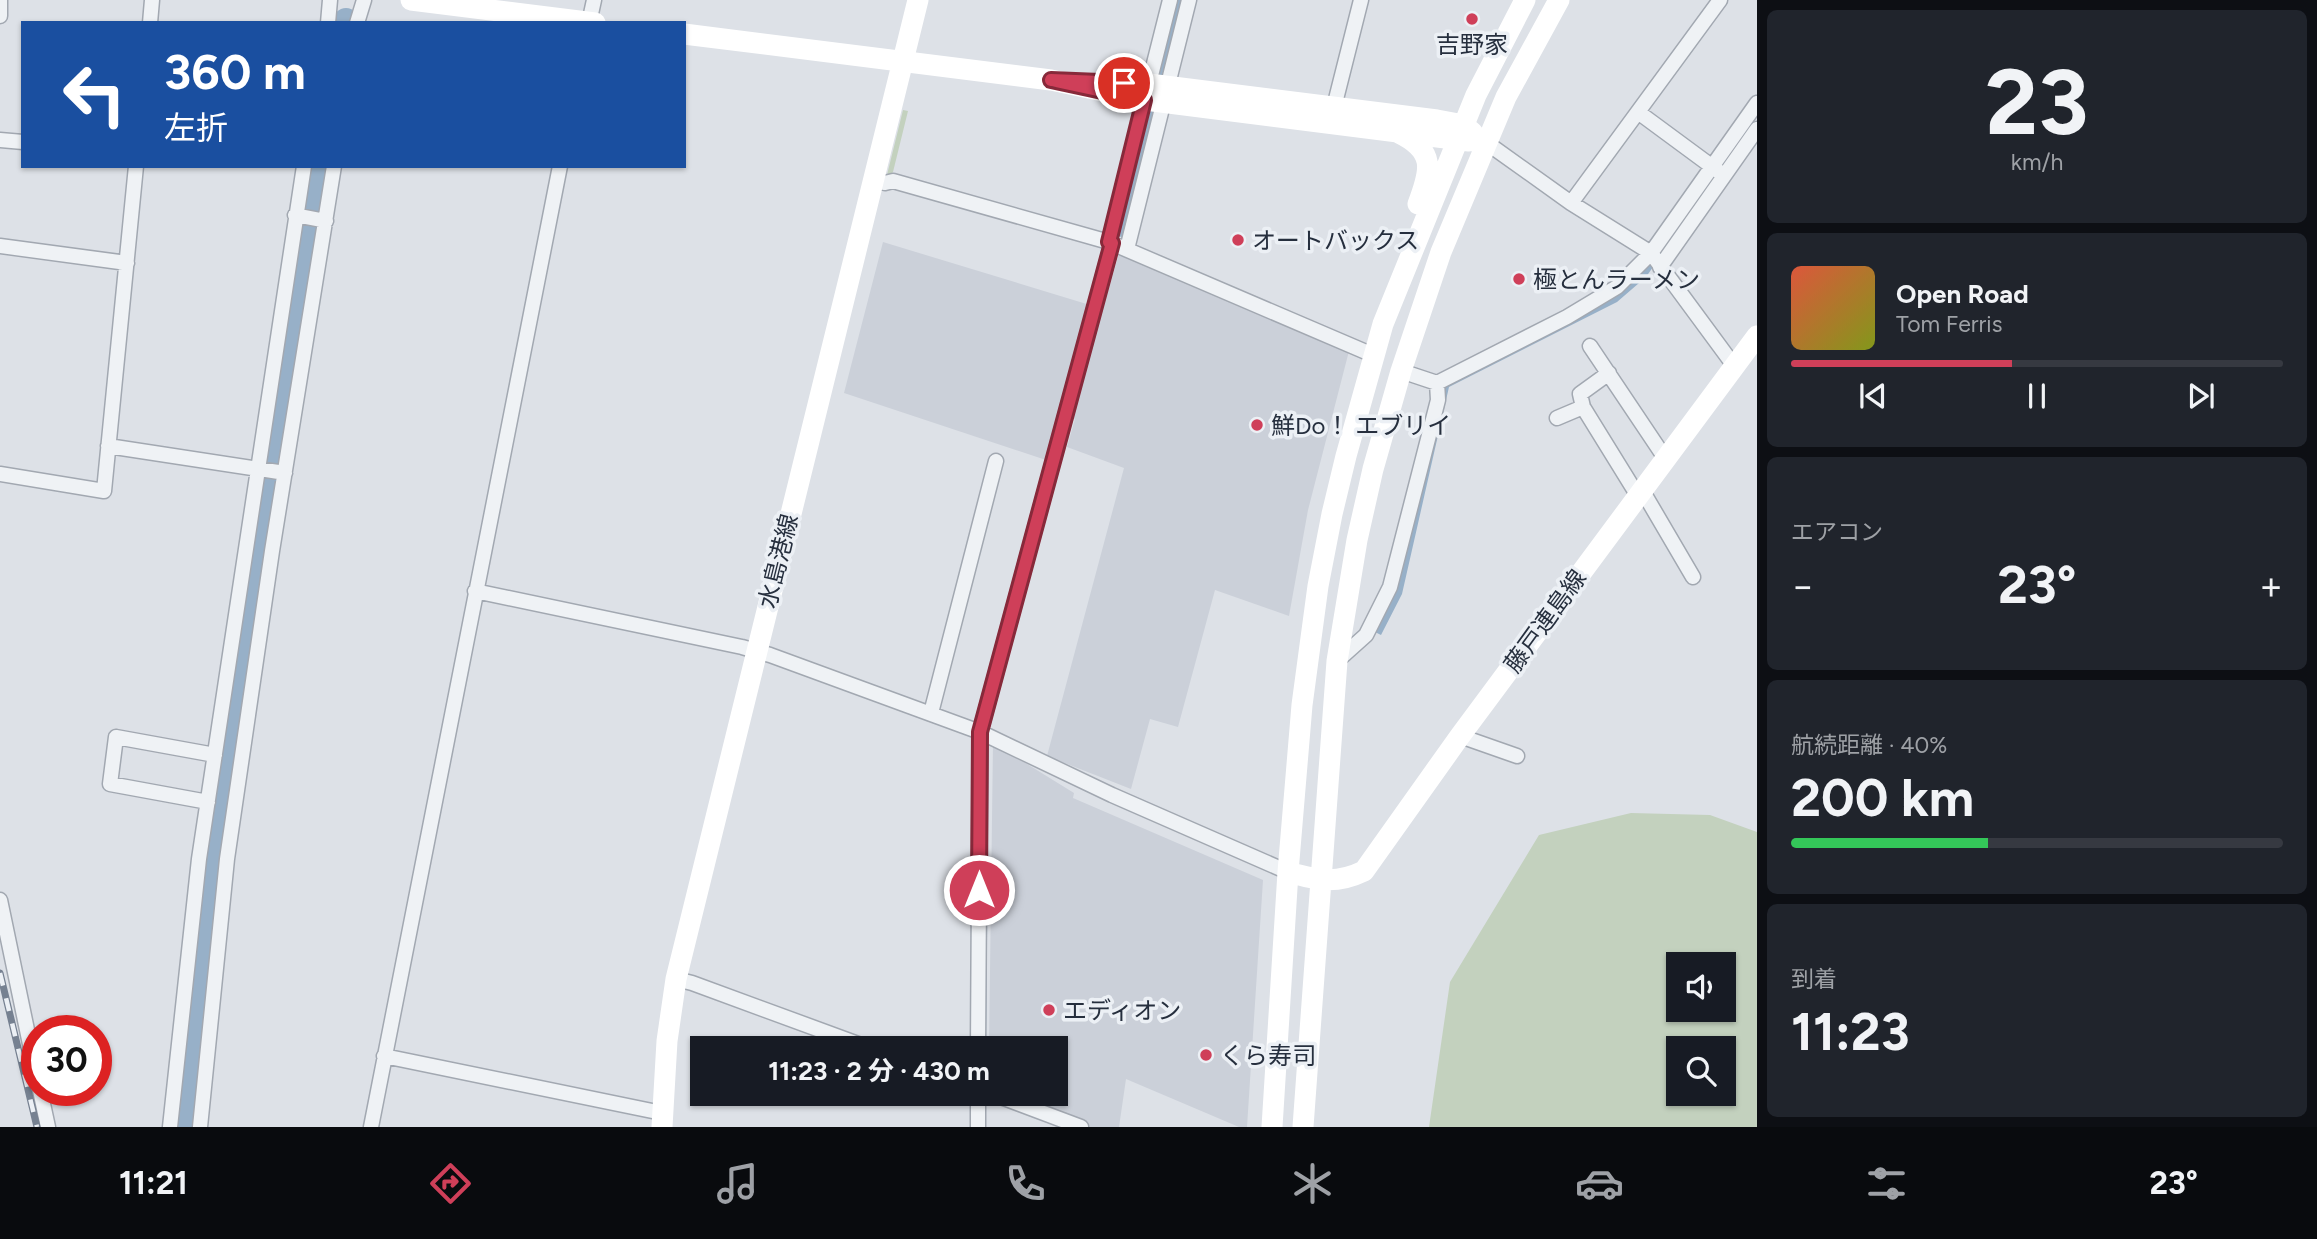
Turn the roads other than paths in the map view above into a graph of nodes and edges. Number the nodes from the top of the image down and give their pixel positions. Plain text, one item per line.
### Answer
1 (0, 0) edge
2 (152, 0) edge
3 (330, 0) edge
4 (365, 0) edge
5 (411, 0) edge
6 (594, 0) edge
7 (918, 0) edge
8 (1170, 0) edge
9 (1189, 0) edge
10 (1361, 0) edge
11 (1525, 0) edge
12 (1559, 0) edge
13 (1720, 0) edge
14 (0, 16) edge
15 (150, 21) edge
16 (328, 21) edge
17 (359, 21) edge
18 (575, 21) edge
19 (591, 21) edge
20 (686, 34) edge
21 (904, 61) junction
22 (1157, 93) junction
23 (1757, 103) edge
24 (1638, 112) junction
25 (1332, 115) junction
26 (1757, 129) edge
27 (1395, 131) junction
28 (1461, 132) junction
29 (0, 140) edge
30 (21, 142) edge
31 (1487, 143) junction
32 (136, 168) edge
33 (304, 168) edge
34 (333, 168) edge
35 (560, 168) edge
36 (1718, 171) junction
37 (874, 181) junction
38 (1571, 203) junction
39 (309, 218) junction
40 (1111, 242) junction
41 (0, 246) edge
42 (1127, 249) junction
43 (1656, 260) junction
44 (127, 263) junction
45 (1402, 277) junction
46 (1757, 336) edge
47 (1590, 346) dead end
48 (1373, 355) junction
49 (1734, 367) junction
50 (1401, 371) junction
51 (1609, 373) junction
52 (1437, 383) junction
53 (1583, 407) junction
54 (1557, 418) dead end
55 (108, 446) junction
56 (1665, 458) junction
57 (996, 461) dead end
58 (260, 469) junction
59 (282, 473) junction
60 (0, 474) edge
61 (1640, 493) junction
62 (1693, 577) dead end
63 (475, 591) junction
64 (756, 651) junction
65 (1337, 661) junction
66 (224, 707) junction
67 (246, 711) junction
68 (931, 713) junction
69 (984, 734) junction
70 (1460, 736) junction
71 (215, 755) junction
72 (1517, 756) dead end
73 (208, 802) junction
74 (1288, 872) junction
75 (1320, 881) junction
76 (0, 900) edge
77 (676, 979) junction
78 (24, 1015) edge
79 (836, 1036) edge
80 (978, 1036) edge
81 (384, 1056) junction
82 (43, 1106) edge
83 (978, 1106) edge
84 (1025, 1106) edge
85 (662, 1120) edge
86 (48, 1127) edge
87 (170, 1127) edge
88 (200, 1127) edge
89 (371, 1127) edge
90 (978, 1127) edge
91 (1081, 1127) edge
92 (1272, 1127) edge
93 (1303, 1127) edge

1 - 14 street
2 - 15 street
3 - 16 street
4 - 17 street
5 - 18 street
6 - 19 street
7 - 21 street, 水島港線
8 - 22 street
9 - 22 street
10 - 25 street
11 - 28 street
12 - 31 street
13 - 24 street
20 - 21 street
21 - 22 street
21 - 37 street, 水島港線
22 - 25 street
22 - 40 street
22 - 42 street
23 - 36 street
24 - 36 street
24 - 38 street
25 - 27 street
25 - 28 street
26 - 36 street
27 - 28 street
27 - 45 street
28 - 31 street
28 - 45 street
29 - 30 street
31 - 38 street
31 - 50 street
32 - 44 street
33 - 39 street
34 - 39 street
35 - 63 street
36 - 43 street
37 - 40 street
37 - 64 street, 水島港線
38 - 43 street
39 - 58 street
39 - 59 street
40 - 42 street
40 - 69 street
41 - 44 street
42 - 48 street
43 - 49 street
43 - 52 street
44 - 55 street
45 - 48 street
46 - 49 street, 藤戸連島線
47 - 51 street
48 - 74 street
49 - 56 street, 藤戸連島線
50 - 52 street
50 - 65 street
51 - 53 street
51 - 56 street
52 - 65 street
53 - 54 street
53 - 61 street
55 - 58 street
55 - 60 street
56 - 61 street, 藤戸連島線
57 - 68 street
58 - 59 street
58 - 66 street
59 - 67 street
61 - 62 street
61 - 70 street, 藤戸連島線
63 - 64 street
63 - 81 street
64 - 68 street
64 - 77 street, 水島港線
65 - 75 street
66 - 67 street
66 - 71 street
67 - 88 street
68 - 69 street
69 - 74 street
69 - 80 street
70 - 72 street
70 - 75 street, 藤戸連島線
71 - 73 street
71 - 73 street
73 - 87 street
74 - 75 street, 藤戸連島線
74 - 92 street
75 - 93 street
76 - 78 street
77 - 79 street
77 - 85 street, 水島港線
81 - 85 street
81 - 89 street
82 - 86 street
83 - 90 street
84 - 91 street

